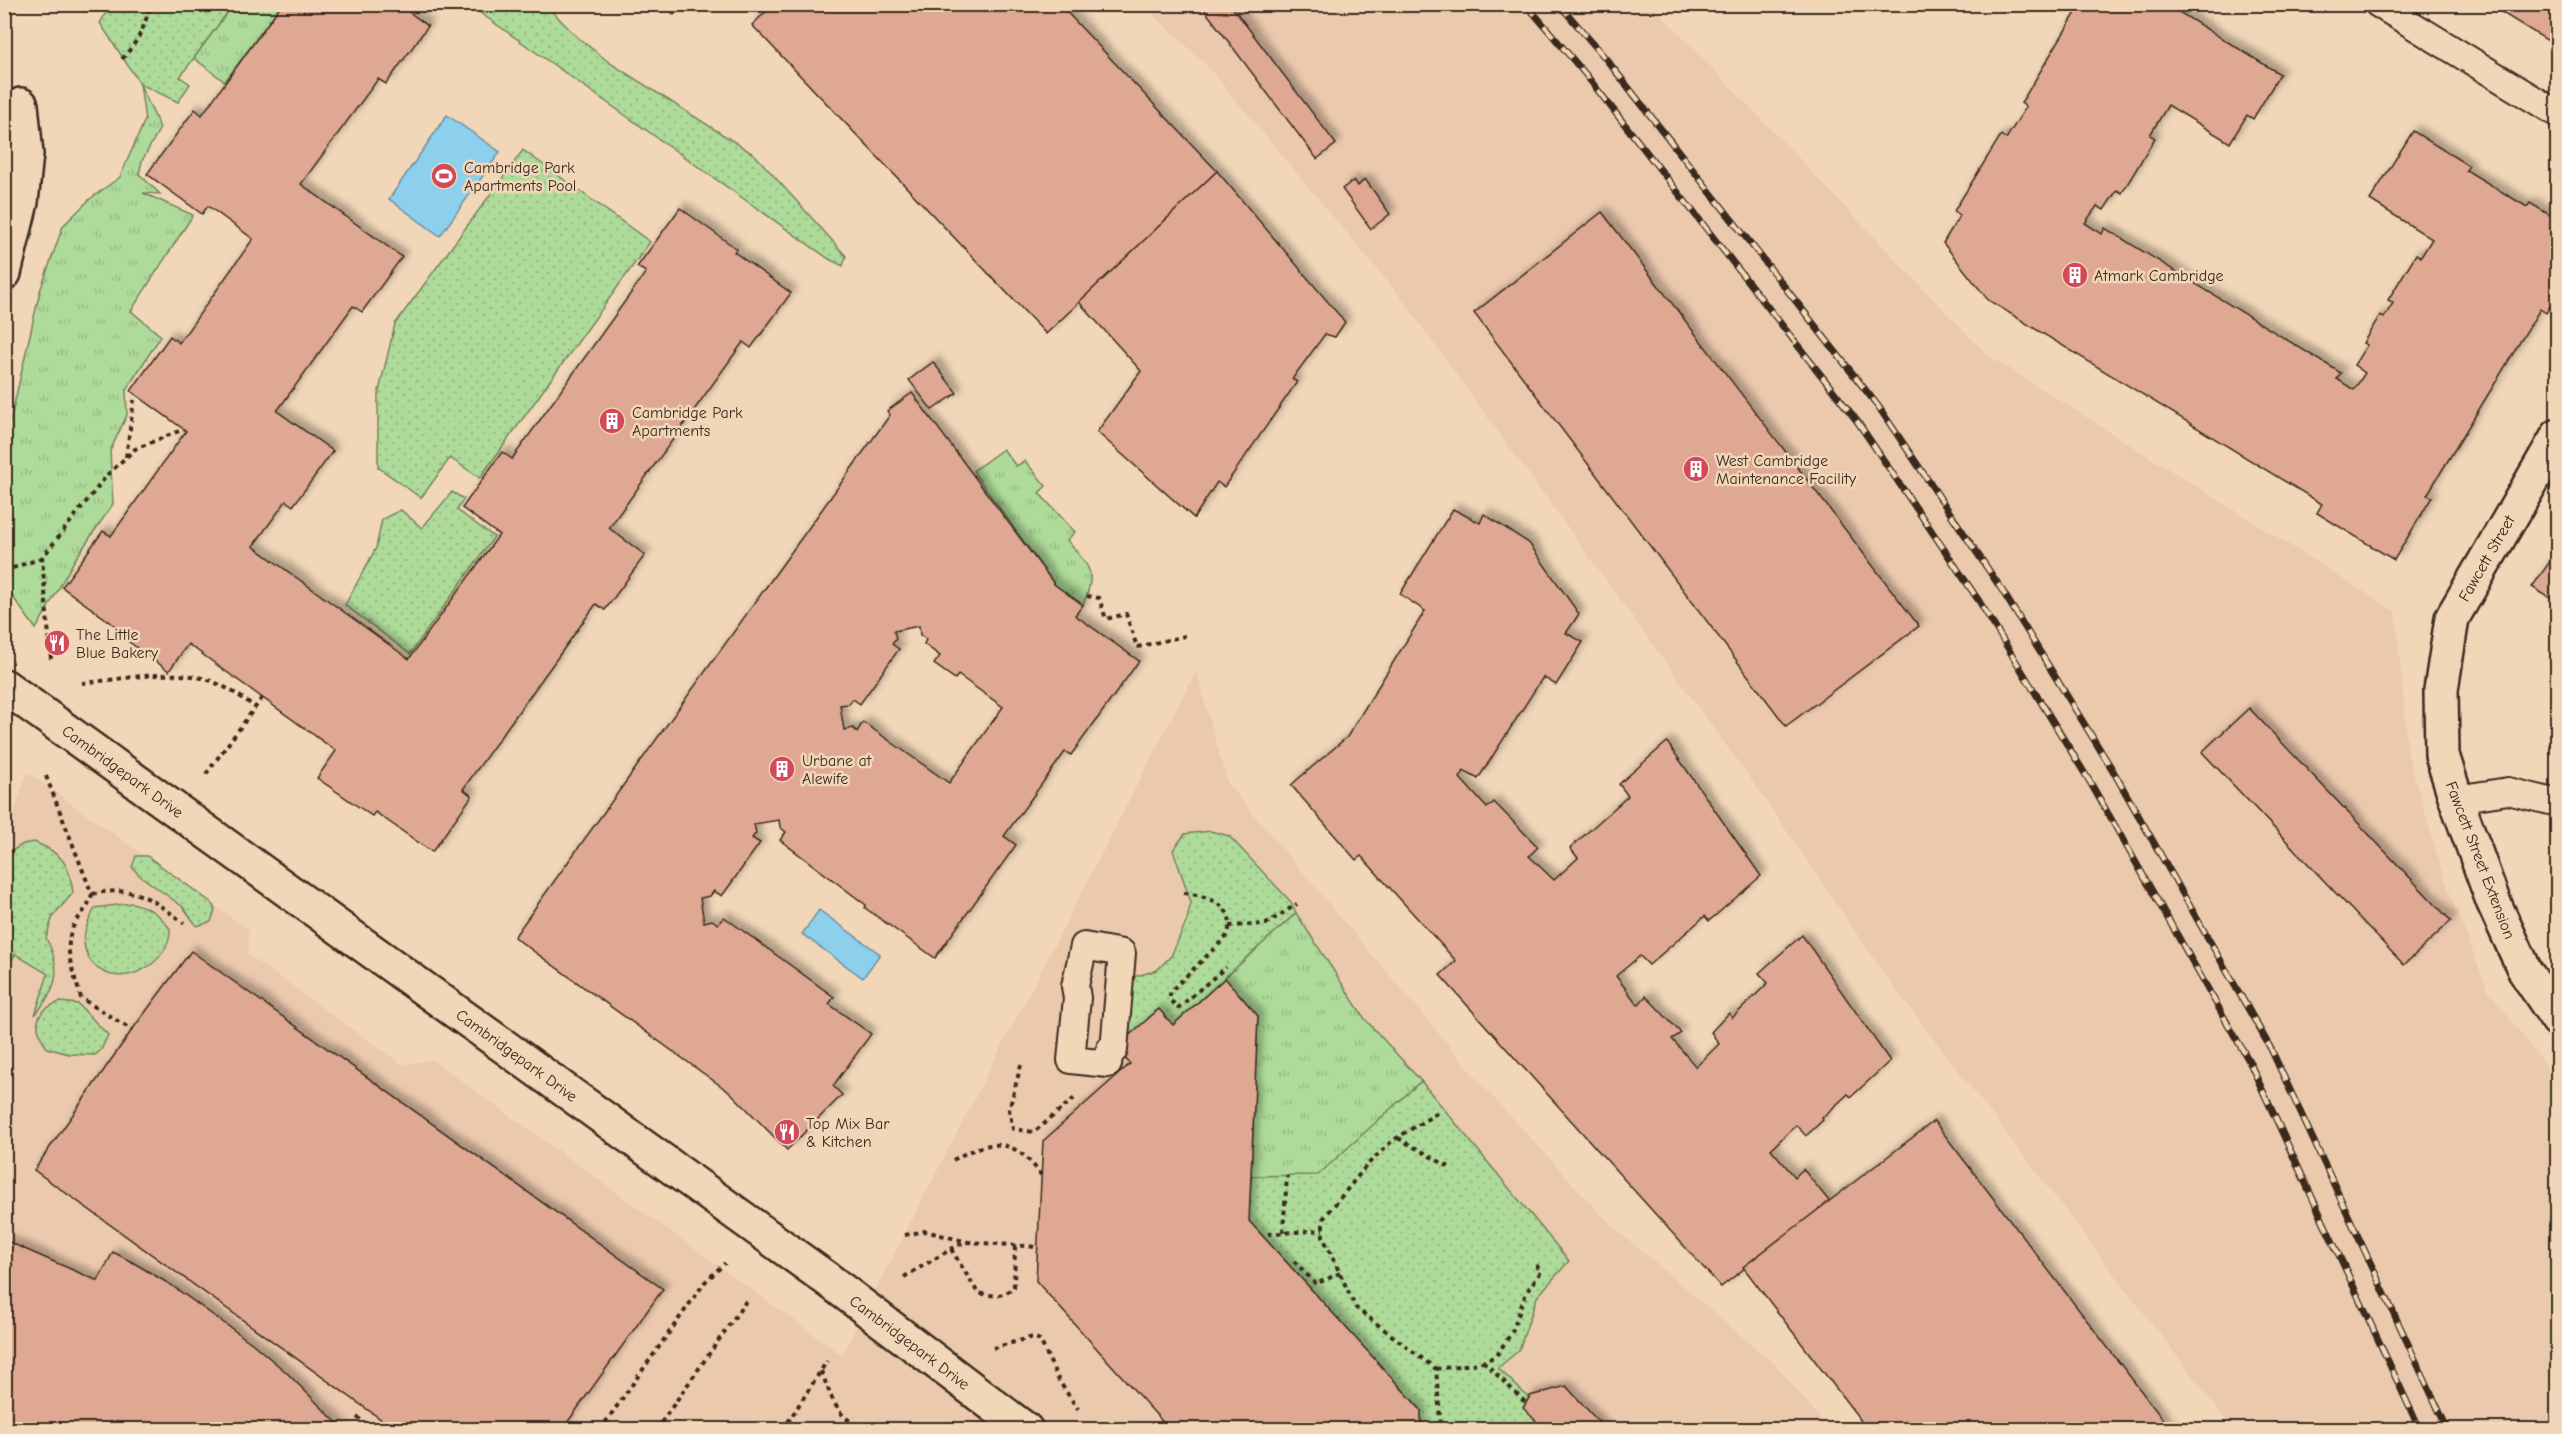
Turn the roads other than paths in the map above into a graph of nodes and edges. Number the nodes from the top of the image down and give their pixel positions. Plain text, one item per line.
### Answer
1 (2378, 4) edge
2 (21, 105) dead end
3 (2558, 114) edge
4 (4, 273) edge
5 (2558, 436) edge
6 (4, 686) edge
7 (2441, 690) joint
8 (2456, 799) junction
9 (2558, 803) edge
10 (2558, 1020) edge
11 (1026, 1430) edge

1 - 3 lane
2 - 4 street
5 - 7 street, Fawcett Street
6 - 11 street, Cambridgepark Drive
7 - 8 street, Fawcett Street Extension
8 - 9 lane
8 - 10 street, Fawcett Street Extension

